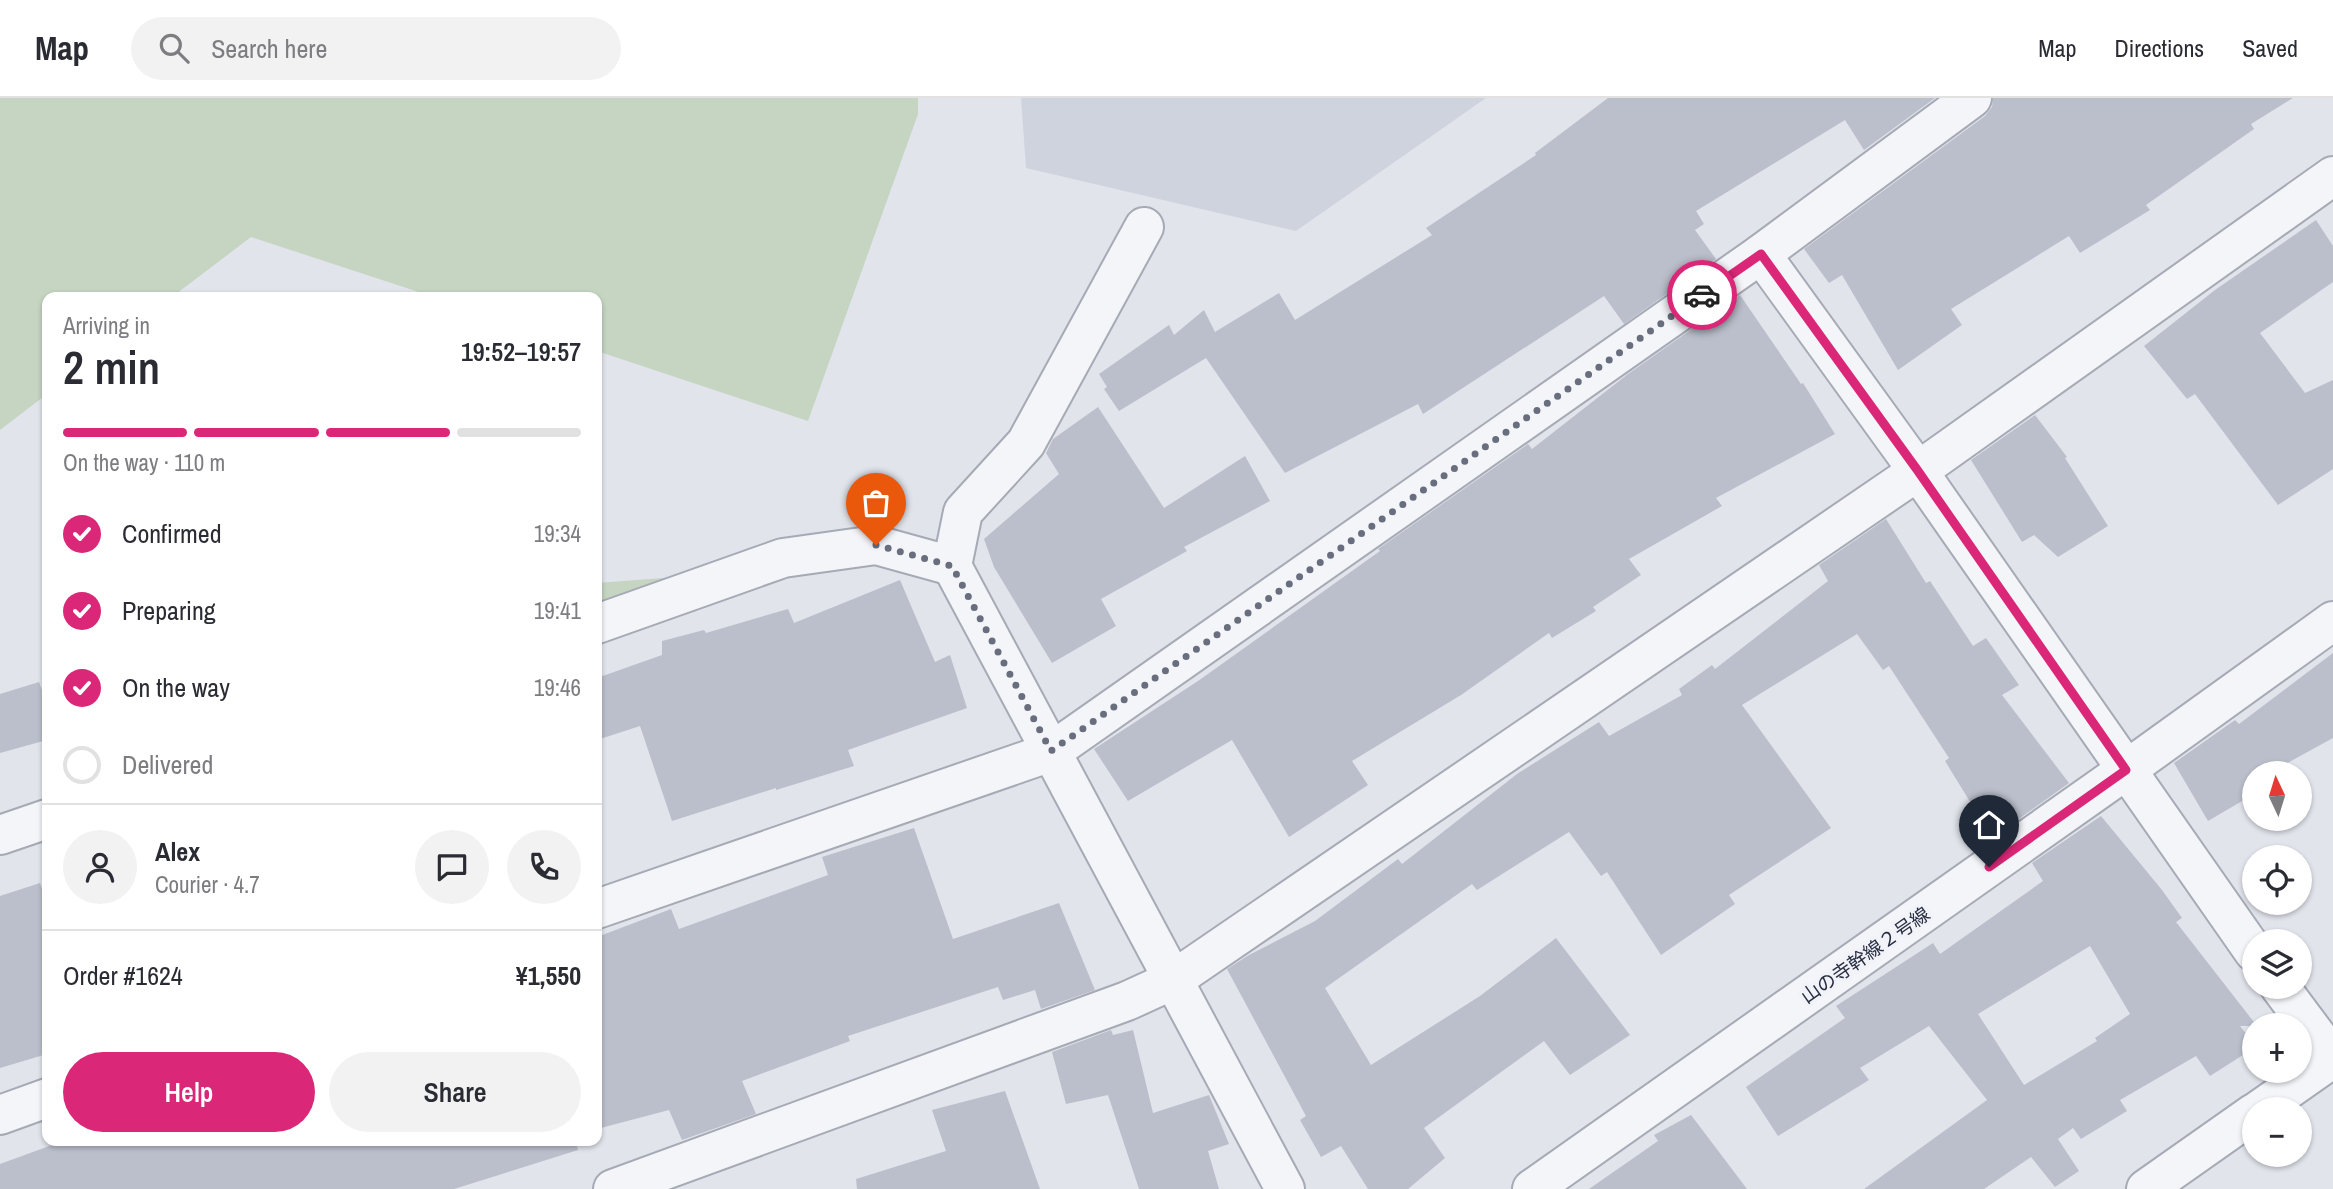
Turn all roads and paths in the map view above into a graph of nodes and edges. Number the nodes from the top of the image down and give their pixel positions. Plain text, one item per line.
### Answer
1 (1972, 98) edge
2 (2333, 176) edge
3 (1144, 227) dead end
4 (1761, 254) junction
5 (1918, 471) junction
6 (952, 566) junction
7 (2333, 621) edge
8 (602, 622) edge
9 (1051, 751) junction
10 (2126, 770) junction
11 (42, 821) edge
12 (0, 835) edge
13 (602, 906) edge
14 (2242, 935) edge
15 (1173, 980) junction
16 (2289, 999) edge
17 (2278, 1097) edge
18 (42, 1100) edge
19 (0, 1115) edge
20 (2242, 1121) edge
21 (613, 1189) edge
22 (1284, 1189) edge
23 (1532, 1189) edge
24 (2146, 1189) edge

1 - 4 street
2 - 5 street
3 - 6 street
4 - 5 street
4 - 9 street
5 - 10 street
5 - 15 street
6 - 8 street
6 - 9 street
7 - 10 street, 山の寺幹線２号線
9 - 13 street
9 - 15 street
10 - 14 street
10 - 23 street, 山の寺幹線２号線
11 - 12 street
15 - 21 street
15 - 22 street
16 - 17 street
18 - 19 street
20 - 24 street

